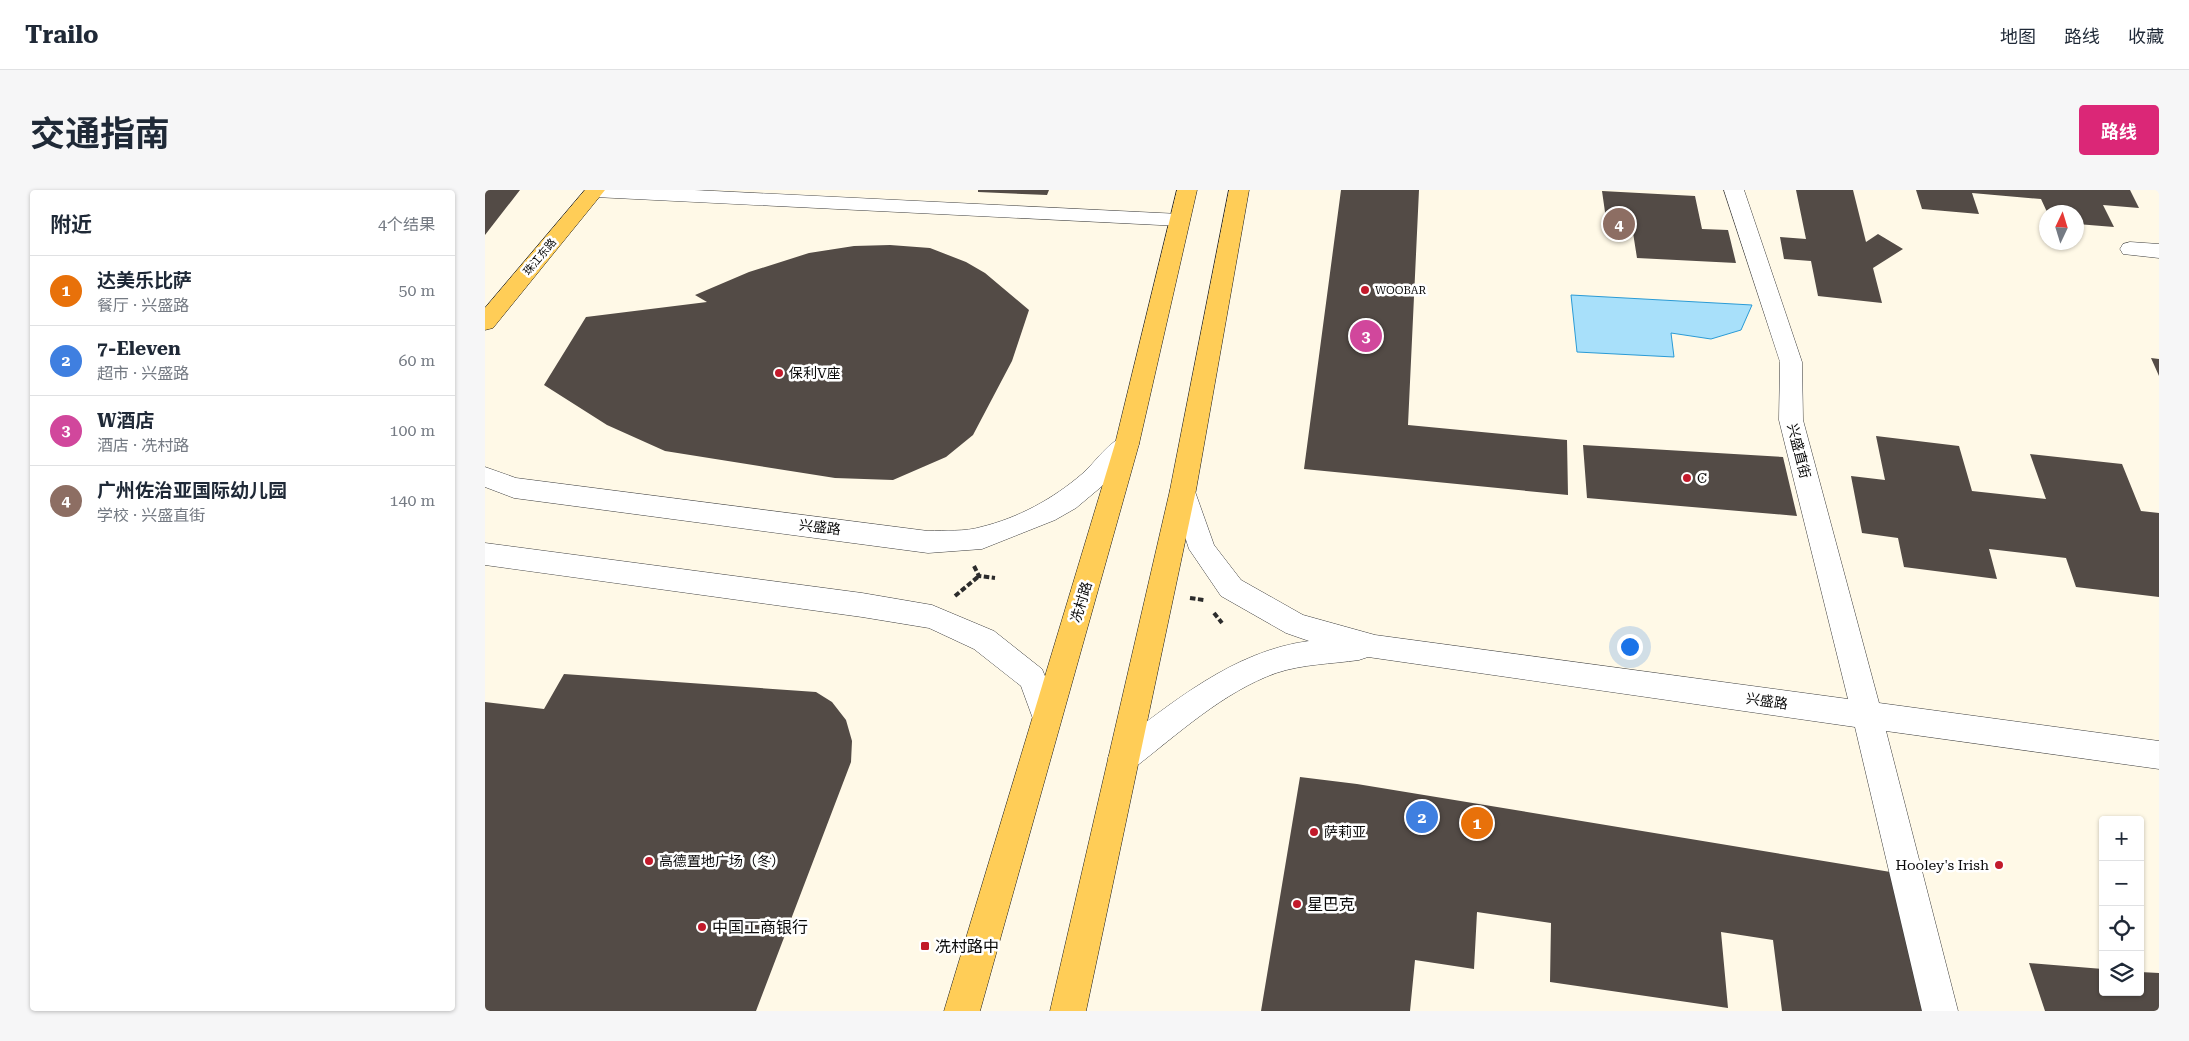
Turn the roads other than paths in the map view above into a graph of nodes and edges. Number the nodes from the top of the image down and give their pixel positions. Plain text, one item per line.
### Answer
1 (590, 190) edge
2 (1187, 190) edge
3 (1239, 190) edge
4 (1734, 190) edge
5 (1180, 220) junction
6 (2129, 249) dead end
7 (2159, 251) edge
8 (485, 323) edge
9 (1127, 444) junction
10 (485, 477) edge
11 (1183, 490) junction
12 (485, 554) edge
13 (1375, 647) junction
14 (1867, 714) junction
15 (1047, 717) junction
16 (2159, 755) edge
17 (1123, 758) junction
18 (962, 1011) edge
19 (1068, 1011) edge
20 (1940, 1011) edge

1 - 5 street
1 - 8 main road, 珠江东路
2 - 5 main road, 冼村路
3 - 11 main road
4 - 14 street, 兴盛直街
5 - 9 main road, 冼村路
6 - 7 street
9 - 10 street, 兴盛路
9 - 15 main road, 冼村路
11 - 13 street
11 - 17 main road
12 - 15 street
13 - 14 street, 兴盛路
13 - 17 street
14 - 16 street, 兴盛路
14 - 20 street, 兴盛直街
15 - 18 main road, 冼村路
17 - 19 main road

